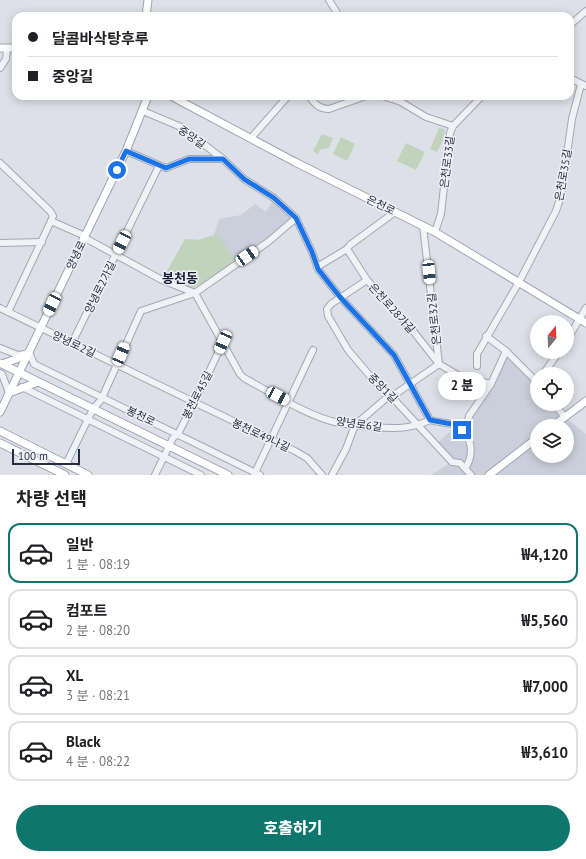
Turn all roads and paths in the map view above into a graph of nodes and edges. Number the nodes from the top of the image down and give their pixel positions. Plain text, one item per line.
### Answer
1 (148, 0) edge
2 (329, 0) edge
3 (586, 10) edge
4 (146, 12) edge
5 (336, 12) edge
6 (574, 21) edge
7 (3, 48) edge
8 (0, 68) edge
9 (574, 80) edge
10 (583, 85) edge
11 (147, 100) edge
12 (179, 100) edge
13 (284, 100) edge
14 (312, 100) edge
15 (355, 100) edge
16 (395, 100) edge
17 (476, 100) edge
18 (143, 111) junction
19 (453, 126) junction
20 (251, 138) junction
21 (126, 151) junction
22 (223, 159) junction
23 (0, 163) edge
24 (159, 166) junction
25 (395, 212) junction
26 (296, 218) junction
27 (51, 221) junction
28 (423, 226) junction
29 (435, 232) junction
30 (85, 237) junction
31 (42, 242) junction
32 (0, 243) edge
33 (347, 249) junction
34 (115, 255) junction
35 (317, 267) junction
36 (366, 280) junction
37 (519, 282) junction
38 (195, 293) junction
39 (340, 297) junction
40 (0, 308) edge
41 (586, 308) edge
42 (8, 312) junction
43 (579, 319) junction
44 (586, 323) edge
45 (41, 328) junction
46 (574, 328) edge
47 (486, 336) junction
48 (223, 342) junction
49 (72, 343) junction
50 (0, 348) edge
51 (313, 350) dead end
52 (506, 351) junction
53 (27, 353) junction
54 (1, 363) edge
55 (439, 364) junction
56 (116, 365) junction
57 (477, 366) dead end
58 (19, 372) junction
59 (0, 373) edge
60 (530, 375) edge
61 (38, 382) junction
62 (411, 384) junction
63 (492, 384) junction
64 (22, 387) junction
65 (9, 393) junction
66 (390, 394) junction
67 (102, 398) junction
68 (586, 401) edge
69 (289, 402) junction
70 (194, 403) junction
71 (93, 409) junction
72 (560, 411) edge
73 (0, 412) edge
74 (565, 417) junction
75 (562, 419) edge
76 (88, 420) junction
77 (430, 420) junction
78 (355, 425) junction
79 (419, 425) junction
80 (0, 431) edge
81 (178, 434) junction
82 (466, 434) junction
83 (270, 440) junction
84 (0, 443) edge
85 (530, 443) edge
86 (169, 446) junction
87 (46, 454) junction
88 (164, 457) junction
89 (40, 464) junction
90 (70, 466) junction
91 (465, 468) junction
92 (256, 474) edge
93 (63, 475) edge
94 (88, 475) edge
95 (155, 475) edge
96 (201, 475) edge
97 (228, 475) edge
98 (322, 475) edge
99 (332, 475) edge
100 (471, 475) edge
101 (489, 475) edge

1 - 4 main road
2 - 5 street
3 - 6 street
7 - 8 street
9 - 10 street
10 - 37 street, 은천로35길
11 - 18 main road, 양녕로
12 - 20 main road, 은천로
13 - 20 street
14 - 15 street
16 - 19 street
17 - 19 street, 은천로33길
18 - 21 main road, 양녕로
18 - 22 street, 중앙길
19 - 29 street, 은천로33길
20 - 25 main road, 은천로
21 - 24 street
21 - 30 main road, 양녕로
22 - 24 street
22 - 26 street, 중앙길
23 - 27 street
24 - 34 street, 양녕로2가길
25 - 28 main road, 은천로
25 - 33 street
26 - 35 street, 중앙길
26 - 38 street
27 - 30 street
27 - 31 street
28 - 29 main road, 은천로
28 - 55 street, 은천로32길
29 - 37 main road, 은천로
30 - 34 street
30 - 45 main road, 양녕로
31 - 32 street
31 - 42 street
33 - 35 street
33 - 36 street, 은천로28가길
34 - 38 street
34 - 49 street, 양녕로2가길
35 - 39 street, 중앙길
36 - 39 street
36 - 55 street, 은천로28가길
37 - 43 main road, 은천로
37 - 47 street, 은천로35길
38 - 48 street, 양녕로6길
38 - 56 street
39 - 62 street, 중앙길
39 - 66 street, 중앙1길
40 - 42 street, 양녕로2길
41 - 43 street
42 - 45 street, 양녕로2길
43 - 44 main road, 은천로
43 - 46 street
45 - 49 street, 양녕로2길
45 - 53 main road, 양녕로
47 - 52 street
47 - 57 street, 은천로35길
48 - 69 street, 양녕로6길
48 - 70 street, 봉천로45길
49 - 56 street, 양녕로2길
50 - 53 street
51 - 69 street
52 - 60 street
52 - 63 street
53 - 54 main road
53 - 58 main road, 양녕로
53 - 67 street, 봉천로
54 - 58 main road, 봉천로
55 - 62 street
55 - 63 street, 은천로28가길
56 - 67 street
56 - 70 street, 양녕로2길
58 - 61 main road, 봉천로
58 - 65 main road, 양녕로
59 - 65 street
61 - 64 main road
61 - 71 main road, 봉천로
62 - 66 street
62 - 77 street, 중앙길
63 - 82 street
64 - 65 main road
64 - 76 street
65 - 73 main road, 양녕로
66 - 78 street
66 - 79 street, 중앙1길
67 - 71 street
67 - 81 street, 봉천로
68 - 74 main road
69 - 78 street, 양녕로6길
69 - 83 street
70 - 81 street, 봉천로45길
70 - 83 street, 봉천로49나길
71 - 76 street
71 - 86 main road, 봉천로
72 - 74 street
74 - 75 main road
76 - 88 street
76 - 90 street
77 - 79 street, 양녕로6길
77 - 82 street
78 - 79 street, 양녕로6길
78 - 99 street
79 - 91 street, 중앙1길
80 - 87 main road
81 - 86 street, 봉천로45길
81 - 92 street, 봉천로
82 - 91 street
83 - 92 street
83 - 98 street, 봉천로49나길
84 - 89 main road
85 - 101 main road
86 - 88 street, 봉천로45길
86 - 97 main road, 봉천로
87 - 89 main road
87 - 90 main road
88 - 95 street, 봉천로45길
88 - 96 street
89 - 93 main road
90 - 93 main road
90 - 94 main road
91 - 100 street

